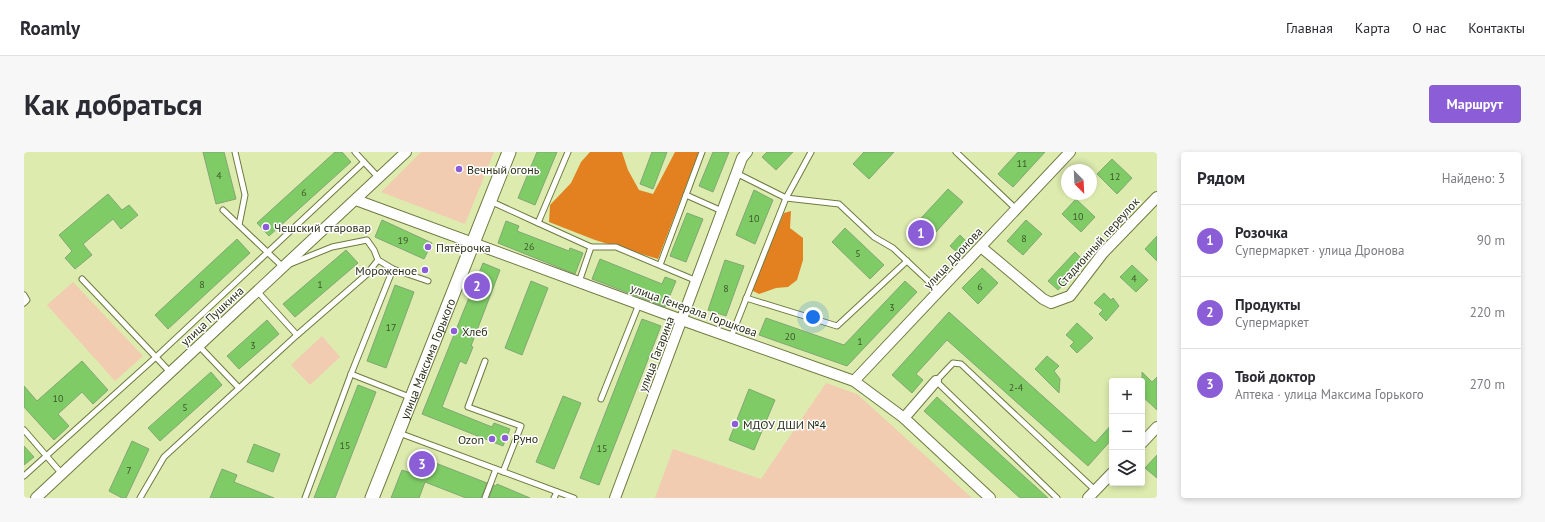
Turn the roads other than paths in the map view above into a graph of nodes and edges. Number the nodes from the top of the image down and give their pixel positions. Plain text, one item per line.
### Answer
1 (235, 152) edge
2 (355, 152) edge
3 (406, 152) edge
4 (509, 152) edge
5 (568, 152) edge
6 (702, 152) edge
7 (747, 152) edge
8 (811, 152) edge
9 (956, 152) edge
10 (1070, 152) edge
11 (364, 162) junction
12 (736, 173) junction
13 (379, 178) junction
14 (686, 195) junction
15 (786, 198) junction
16 (1156, 199) edge
17 (356, 200) junction
18 (490, 201) junction
19 (1016, 209) junction
20 (224, 210) dead end
21 (722, 211) junction
22 (538, 223) junction
23 (239, 225) junction
24 (473, 243) junction
25 (591, 247) junction
26 (981, 247) junction
27 (267, 253) junction
28 (378, 260) junction
29 (907, 261) junction
30 (660, 265) junction
31 (282, 268) junction
32 (393, 269) junction
33 (82, 279) dead end
34 (428, 281) dead end
35 (697, 281) junction
36 (579, 282) junction
37 (257, 291) junction
38 (939, 291) junction
39 (24, 295) edge
40 (746, 298) junction
41 (24, 303) edge
42 (639, 304) junction
43 (682, 320) junction
44 (297, 334) junction
45 (730, 337) junction
46 (199, 346) junction
47 (156, 357) junction
48 (485, 361) dead end
49 (170, 372) junction
50 (351, 374) junction
51 (854, 381) junction
52 (936, 381) junction
53 (239, 388) junction
54 (412, 398) junction
55 (601, 398) dead end
56 (904, 418) junction
57 (1157, 427) edge
58 (24, 430) edge
59 (398, 433) junction
60 (1145, 439) edge
61 (46, 456) junction
62 (496, 469) junction
63 (503, 472) junction
64 (62, 474) junction
65 (24, 476) edge
66 (1109, 476) edge
67 (1095, 490) junction
68 (557, 492) junction
69 (36, 498) edge
70 (140, 498) edge
71 (305, 498) edge
72 (372, 498) edge
73 (485, 498) edge
74 (554, 498) edge
75 (574, 498) edge
76 (615, 498) edge
77 (990, 498) edge
78 (1057, 498) edge
79 (1088, 498) edge

1 - 23 lane
2 - 11 lane
3 - 13 street, улица Пушкина
4 - 18 street, улица Максима Горького
5 - 22 lane
6 - 14 lane
7 - 12 street, улица Гагарина
8 - 15 lane
9 - 19 lane
10 - 19 street, улица Дронова
11 - 13 lane
11 - 27 lane
12 - 15 lane
12 - 21 street, улица Гагарина
13 - 17 street, улица Пушкина
14 - 21 lane
14 - 30 lane
15 - 29 lane
15 - 40 lane
16 - 26 street, Стадионный переулок
17 - 24 street, улица Генерала Горшкова
17 - 31 street, улица Пушкина
18 - 22 lane
18 - 24 street, улица Максима Горького
19 - 26 street, улица Дронова
20 - 23 lane
21 - 35 street, улица Гагарина
22 - 25 lane
23 - 27 lane
24 - 36 street, улица Генерала Горшкова
24 - 54 street, улица Максима Горького
25 - 30 lane
25 - 36 lane
26 - 38 street, улица Дронова
27 - 31 lane
27 - 47 lane
28 - 31 lane
28 - 32 lane
28 - 44 lane
29 - 38 lane
29 - 40 lane
30 - 35 lane
31 - 37 street, улица Пушкина
32 - 34 lane
32 - 50 lane
33 - 47 lane
35 - 43 street, улица Гагарина
36 - 42 street, улица Генерала Горшкова
37 - 44 lane
37 - 46 street, улица Пушкина
38 - 51 street, улица Дронова
39 - 41 lane
40 - 45 lane
42 - 43 street, улица Генерала Горшкова
42 - 55 lane
43 - 45 street, улица Генерала Горшкова
43 - 76 street, улица Гагарина
44 - 53 lane
45 - 51 street, улица Генерала Горшкова
46 - 49 street, улица Пушкина
46 - 53 lane
47 - 49 lane
47 - 61 lane
48 - 63 lane
49 - 64 street, улица Пушкина
50 - 54 lane
50 - 71 lane
51 - 56 street, улица Генерала Горшкова
52 - 56 street
52 - 67 lane
52 - 78 lane
53 - 70 lane
54 - 59 street, улица Максима Горького
56 - 77 street, улица Генерала Горшкова
57 - 60 street
58 - 61 lane
59 - 62 lane
59 - 72 street, улица Максима Горького
61 - 64 lane
61 - 65 lane
62 - 63 lane
62 - 73 lane
63 - 68 lane
64 - 69 street, улица Пушкина
66 - 67 street
67 - 79 street
68 - 74 lane
68 - 75 lane

